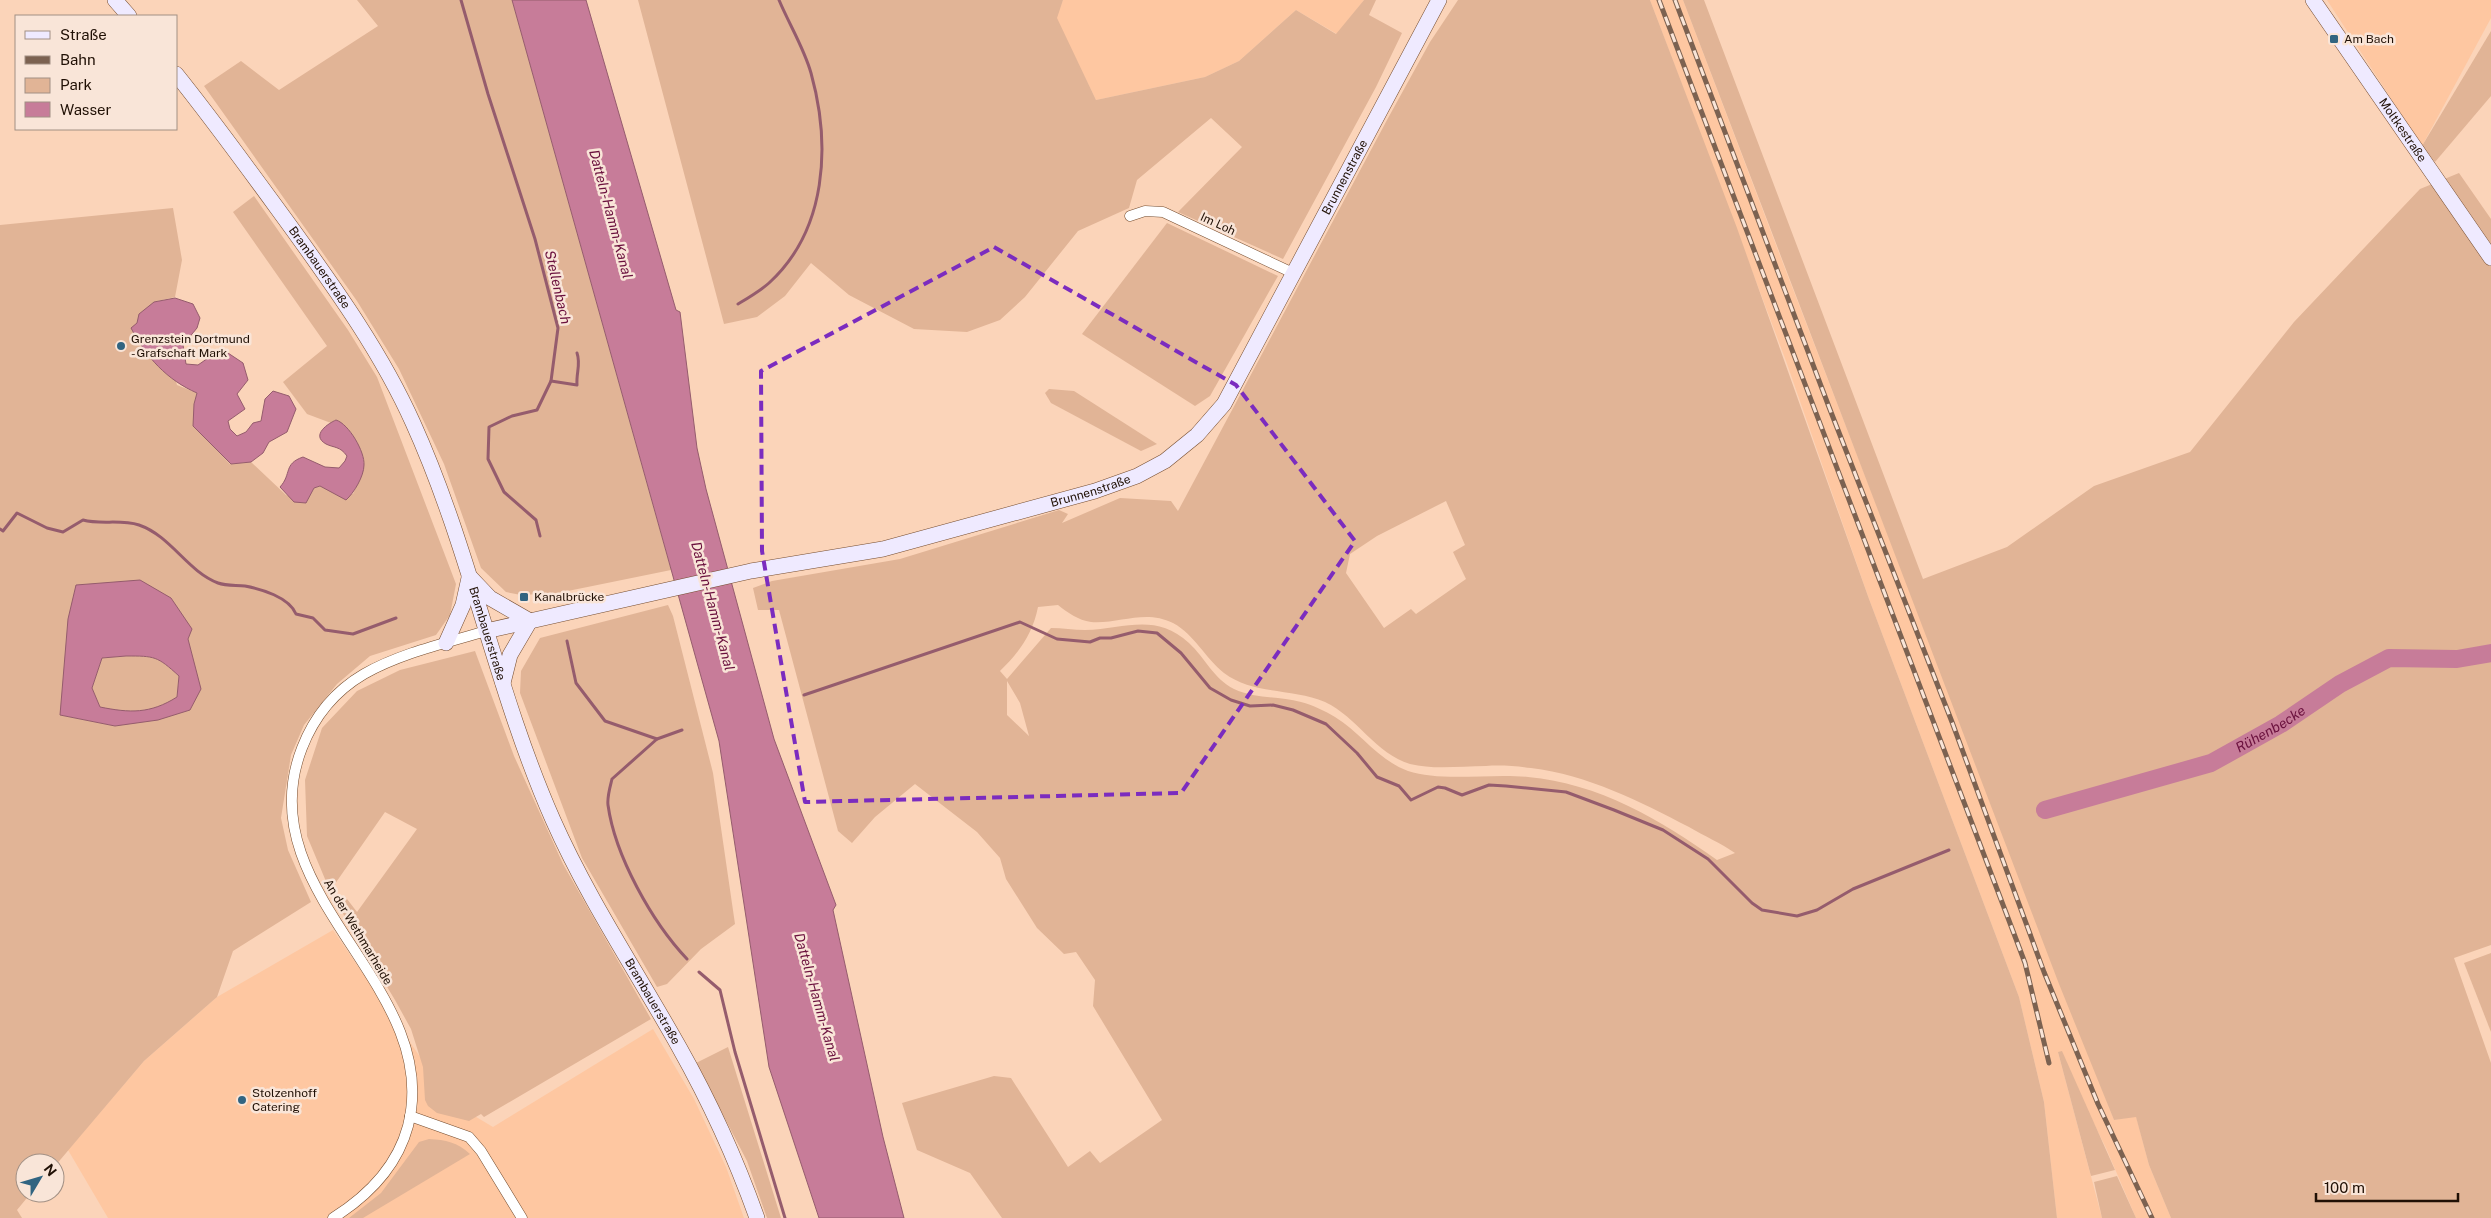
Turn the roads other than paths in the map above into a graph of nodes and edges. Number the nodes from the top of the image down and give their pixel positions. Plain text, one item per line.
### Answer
1 (115, 0) edge
2 (1439, 0) edge
3 (2313, 0) edge
4 (128, 15) edge
5 (178, 77) edge
6 (1130, 216) dead end
7 (2491, 258) edge
8 (1294, 273) junction
9 (469, 576) junction
10 (530, 621) junction
11 (486, 631) junction
12 (446, 643) junction
13 (503, 683) junction
14 (410, 1116) junction
15 (333, 1218) edge
16 (522, 1218) edge
17 (757, 1218) edge

1 - 4 street
2 - 8 street, Brunnenstraße
3 - 7 street, Moltkestraße
5 - 9 street, Brambauerstraße
6 - 8 street, Im Loh
8 - 10 street, Brunnenstraße
9 - 10 street
9 - 11 street, Brambauerstraße
9 - 12 street
10 - 11 street, Brunnenstraße
10 - 13 street
11 - 12 street, An der Wethmarheide
11 - 13 street, Brambauerstraße
12 - 14 street, An der Wethmarheide
13 - 17 street, Brambauerstraße
14 - 15 street, An der Wethmarheide
14 - 16 street

